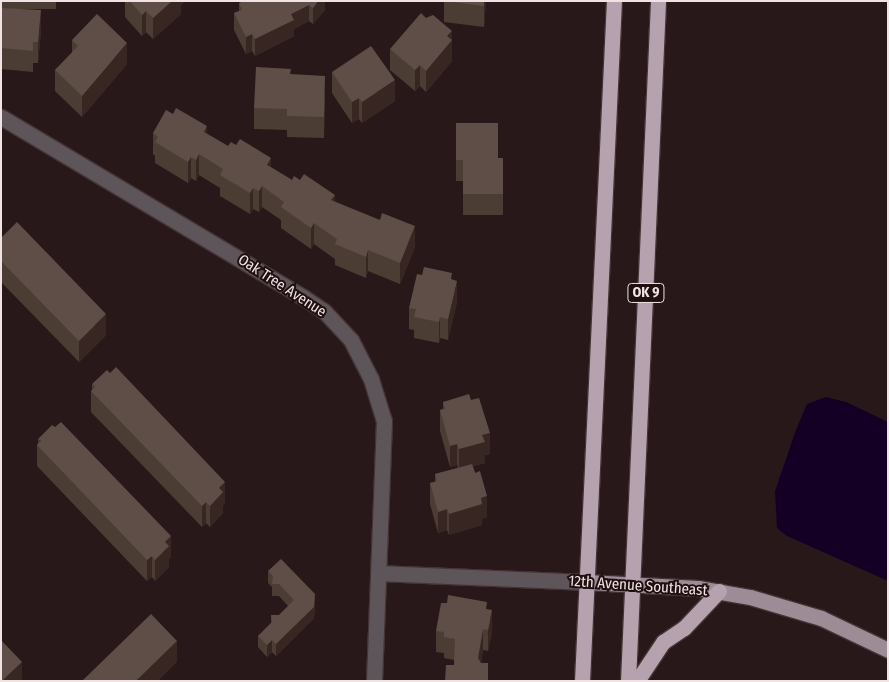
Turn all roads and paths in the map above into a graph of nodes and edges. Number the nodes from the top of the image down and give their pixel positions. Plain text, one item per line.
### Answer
1 (614, 1) edge
2 (658, 1) edge
3 (1, 117) edge
4 (378, 574) junction
5 (587, 582) junction
6 (633, 584) junction
7 (719, 591) junction
8 (888, 650) edge
9 (374, 681) edge
10 (582, 681) edge
11 (628, 681) edge
12 (637, 681) edge

1 - 5 highway
2 - 6 highway, OK 9
3 - 4 street, Oak Tree Avenue
4 - 5 street, 12th Avenue Southeast
4 - 9 street, Oak Tree Avenue
5 - 6 main road, 12th Avenue Southeast
5 - 10 highway
6 - 7 main road, 12th Avenue Southeast
6 - 11 highway, OK 9
7 - 8 main road, 12th Avenue Southeast
7 - 12 highway

